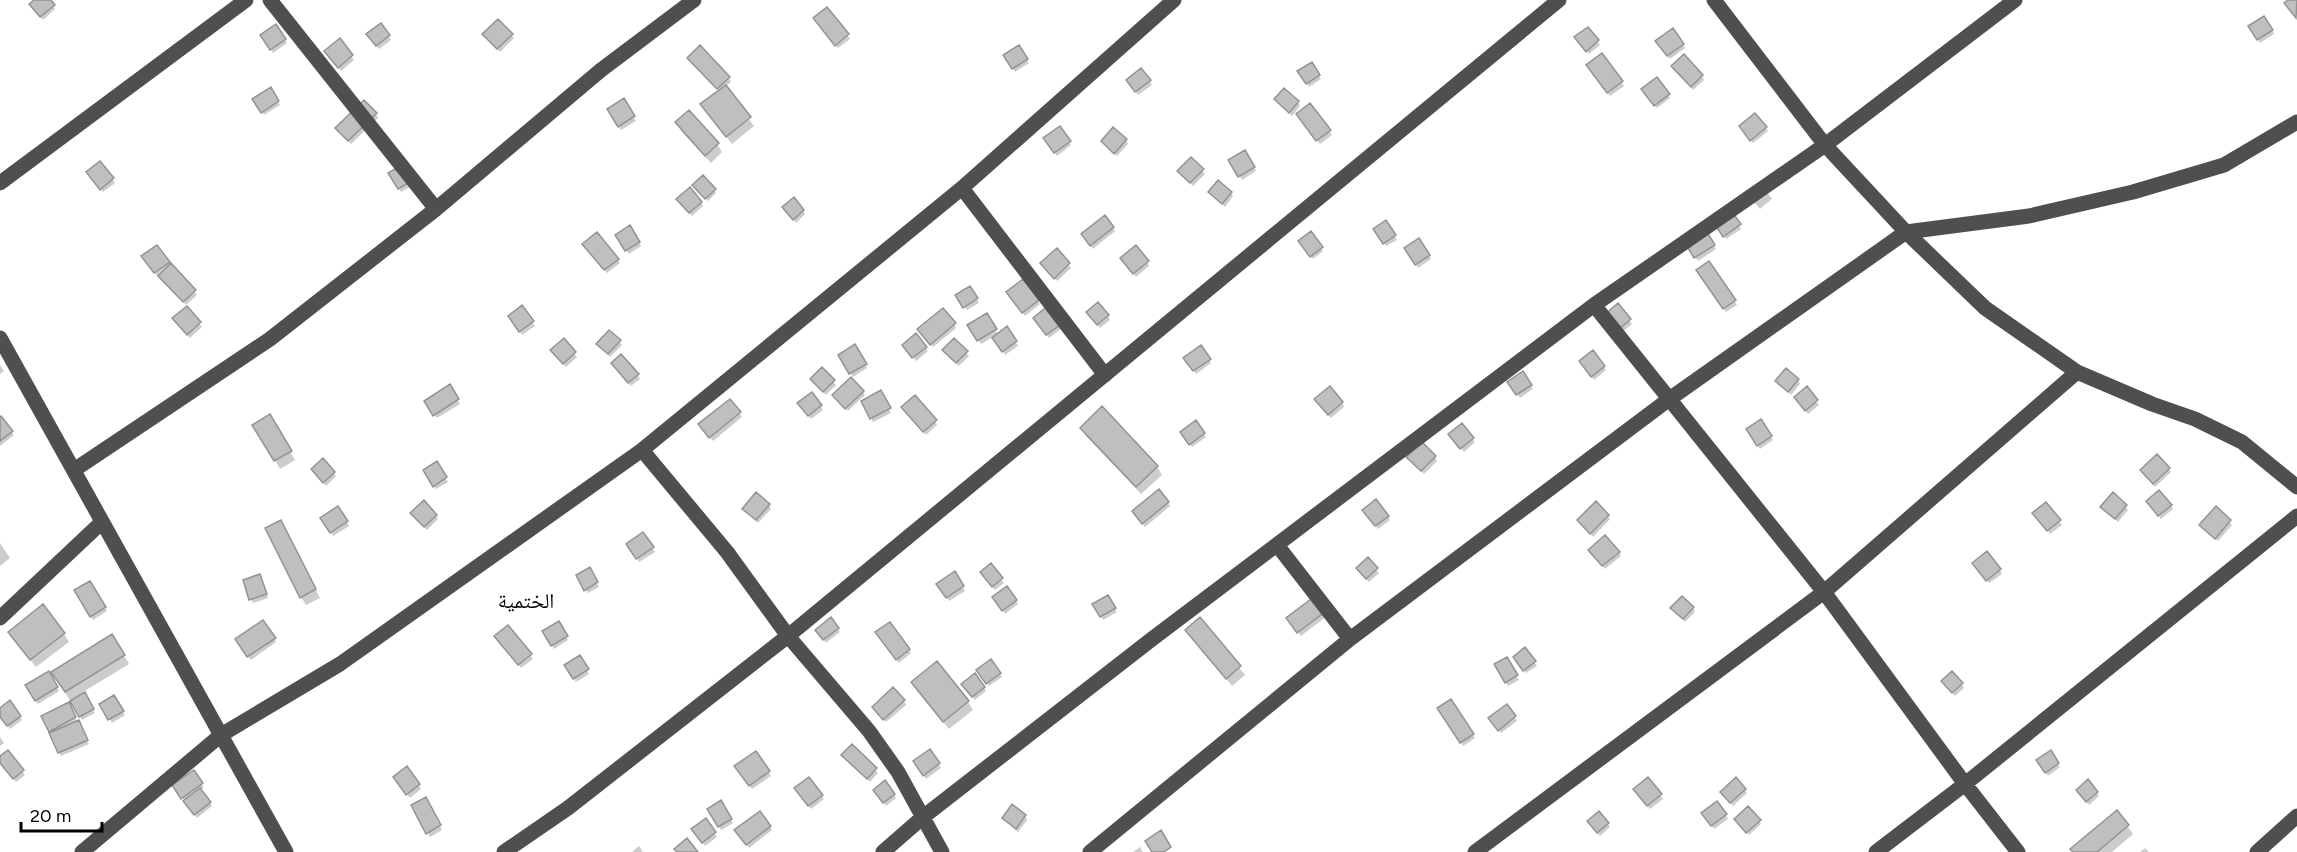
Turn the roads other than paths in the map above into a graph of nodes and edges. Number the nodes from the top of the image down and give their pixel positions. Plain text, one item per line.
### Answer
1 (246, 0) edge
2 (270, 0) edge
3 (694, 0) edge
4 (1174, 0) edge
5 (1559, 0) edge
6 (1714, 0) edge
7 (2015, 0) edge
8 (2297, 122) edge
9 (1825, 145) junction
10 (0, 183) edge
11 (962, 188) junction
12 (436, 209) junction
13 (1906, 232) junction
14 (1594, 305) junction
15 (0, 338) edge
16 (2077, 372) junction
17 (1105, 375) junction
18 (1668, 400) junction
19 (642, 450) junction
20 (74, 470) junction
21 (2293, 477) edge
22 (2297, 516) edge
23 (102, 522) junction
24 (1277, 545) junction
25 (1824, 592) junction
26 (0, 618) edge
27 (788, 636) junction
28 (1350, 639) junction
29 (221, 735) junction
30 (1965, 784) junction
31 (2297, 816) edge
32 (924, 817) junction
33 (82, 852) edge
34 (286, 852) edge
35 (504, 852) edge
36 (883, 852) edge
37 (942, 852) edge
38 (1090, 852) edge
39 (1475, 852) edge
40 (1876, 852) edge
41 (2018, 852) edge
42 (2257, 852) edge

1 - 10 street
2 - 12 street
3 - 12 street
4 - 11 street
5 - 17 street
6 - 9 street
7 - 9 street
8 - 13 street
9 - 13 street
9 - 14 street
11 - 17 street
11 - 19 street
12 - 20 street
13 - 16 street
13 - 18 street
14 - 18 street
14 - 24 street
15 - 20 street
16 - 21 street
16 - 25 street
17 - 27 street
18 - 25 street
18 - 28 street
19 - 27 street
19 - 29 street
20 - 23 street
22 - 30 street
23 - 26 street
23 - 29 street
24 - 28 street
24 - 32 street
25 - 30 street
25 - 39 street
27 - 32 street
27 - 35 street
28 - 38 street
29 - 33 street
29 - 34 street
30 - 40 street
30 - 41 street
31 - 42 street
32 - 36 street
32 - 37 street

